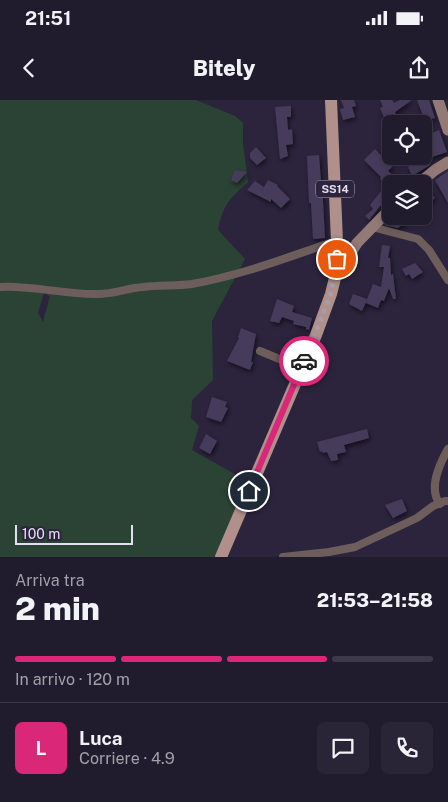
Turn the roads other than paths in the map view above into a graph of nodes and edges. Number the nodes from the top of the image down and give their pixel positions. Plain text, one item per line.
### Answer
1 (331, 100) edge
2 (438, 100) edge
3 (448, 130) edge
4 (448, 162) edge
5 (429, 175) edge
6 (382, 217) edge
7 (372, 227) junction
8 (337, 242) junction
9 (357, 243) junction
10 (334, 278) junction
11 (448, 280) edge
12 (0, 287) edge
13 (260, 351) dead end
14 (301, 368) junction
15 (448, 449) edge
16 (448, 501) edge
17 (440, 504) junction
18 (221, 557) edge
19 (283, 557) edge

1 - 8 main road, SS14
2 - 3 street
4 - 5 street
6 - 7 street
7 - 9 street
7 - 11 street
8 - 9 street
8 - 10 main road, SS14
8 - 12 street
9 - 10 street
10 - 14 main road, SS14
13 - 14 street
14 - 18 main road, SS14
15 - 17 street
16 - 17 street
17 - 19 street

